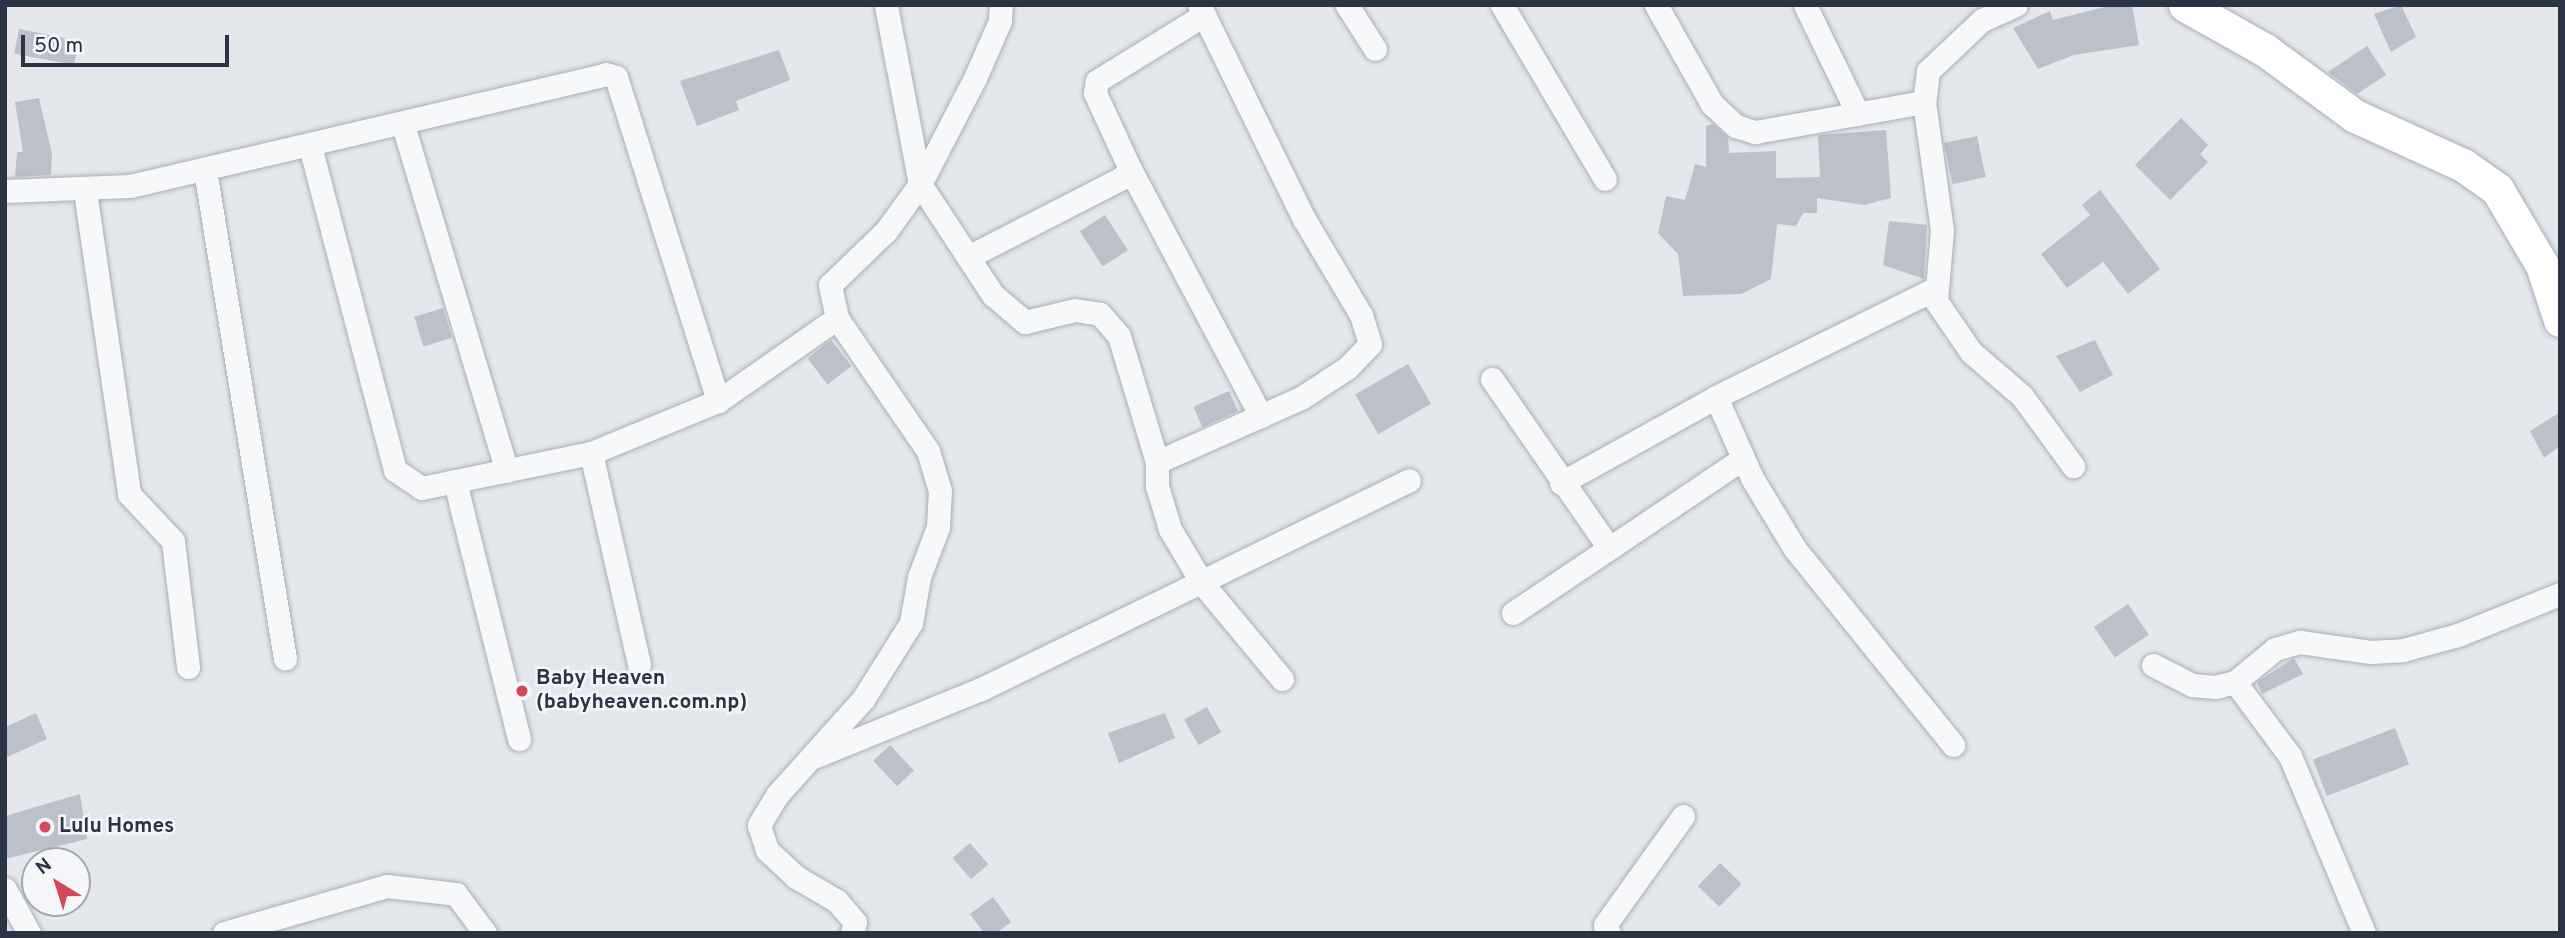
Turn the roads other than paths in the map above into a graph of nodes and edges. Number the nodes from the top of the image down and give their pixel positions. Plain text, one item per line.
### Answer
1 (886, 5) edge
2 (1001, 5) edge
3 (1347, 5) edge
4 (1502, 5) edge
5 (1656, 5) edge
6 (1805, 5) edge
7 (2016, 5) edge
8 (2185, 5) edge
9 (1201, 10) edge
10 (1375, 49) dead end
11 (1924, 102) junction
12 (1858, 114) junction
13 (403, 125) junction
14 (310, 146) junction
15 (1130, 169) junction
16 (205, 170) junction
17 (1605, 179) dead end
18 (920, 184) junction
19 (5, 191) edge
20 (85, 191) junction
21 (968, 257) junction
22 (1937, 288) junction
23 (837, 318) junction
24 (2560, 320) edge
25 (1492, 379) dead end
26 (1716, 397) junction
27 (718, 401) junction
28 (1261, 415) junction
29 (591, 453) junction
30 (1742, 459) junction
31 (1157, 461) junction
32 (2073, 466) dead end
33 (508, 471) junction
34 (1409, 480) dead end
35 (455, 482) junction
36 (1561, 483) junction
37 (1607, 545) junction
38 (1202, 583) junction
39 (2560, 594) edge
40 (1513, 612) dead end
41 (285, 658) dead end
42 (2153, 665) dead end
43 (639, 666) dead end
44 (188, 667) dead end
45 (1282, 679) dead end
46 (2235, 682) junction
47 (519, 739) dead end
48 (1953, 745) dead end
49 (810, 759) junction
50 (1683, 816) dead end
51 (5, 889) edge
52 (18, 922) edge
53 (224, 933) edge
54 (485, 933) edge
55 (852, 933) edge
56 (1609, 933) edge
57 (2364, 933) edge

1 - 18 street
2 - 18 street
3 - 10 street
4 - 17 street
5 - 12 street
6 - 12 street
7 - 11 street
8 - 24 street
9 - 15 street
9 - 28 street
11 - 12 street
11 - 22 street
13 - 14 street
13 - 27 street
13 - 33 street
14 - 16 street
14 - 35 street
15 - 21 street
15 - 28 street
16 - 20 street
16 - 41 street
18 - 21 street
18 - 23 street
19 - 20 street
20 - 44 street
21 - 31 street
22 - 26 street
22 - 32 street
23 - 27 street
23 - 49 street
25 - 36 street
26 - 30 street
26 - 36 street
27 - 29 street
28 - 31 street
29 - 33 street
29 - 43 street
30 - 37 street
30 - 48 street
31 - 38 street
33 - 35 street
34 - 38 street
35 - 47 street
36 - 37 street
37 - 40 street
38 - 45 street
38 - 49 street
39 - 46 street
42 - 46 street
46 - 57 street
49 - 55 street
50 - 56 street
51 - 52 street
53 - 54 street

